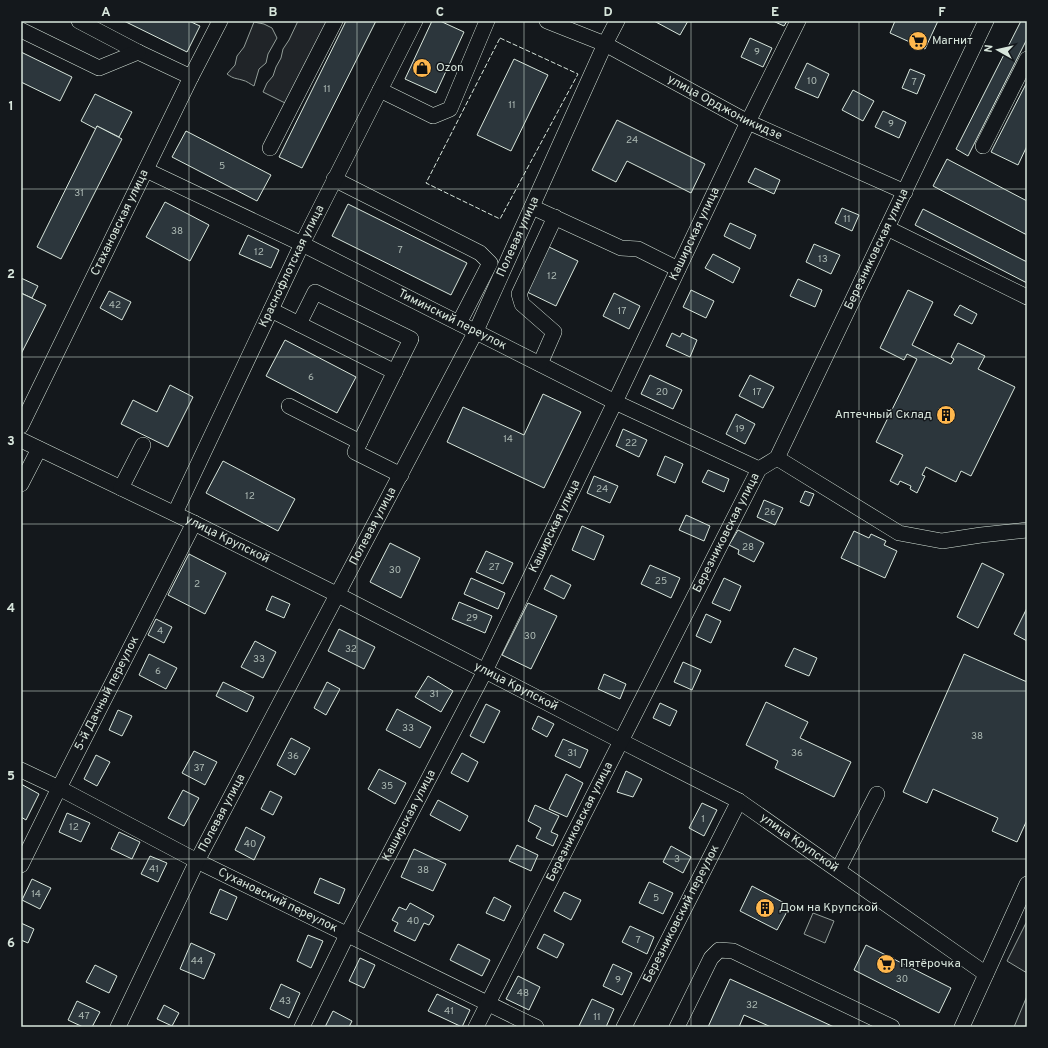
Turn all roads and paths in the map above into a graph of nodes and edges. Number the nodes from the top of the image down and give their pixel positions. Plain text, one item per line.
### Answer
1 (79, 21) edge
2 (220, 21) edge
3 (335, 21) edge
4 (415, 21) edge
5 (487, 21) edge
6 (547, 21) edge
7 (617, 21) edge
8 (798, 21) edge
9 (986, 21) edge
10 (21, 30) edge
11 (605, 44) junction
12 (138, 52) junction
13 (1027, 59) edge
14 (191, 77) junction
15 (380, 90) junction
16 (748, 122) junction
17 (983, 146) dead end
18 (270, 148) dead end
19 (146, 170) junction
20 (334, 179) junction
21 (905, 192) junction
22 (532, 206) junction
23 (555, 217) junction
24 (887, 228) junction
25 (302, 244) junction
26 (678, 269) junction
27 (1027, 297) edge
28 (271, 310) junction
29 (459, 323) junction
30 (299, 324) junction
31 (476, 331) junction
32 (540, 364) junction
33 (395, 372) junction
34 (615, 402) junction
35 (289, 406) dead end
36 (21, 426) edge
37 (21, 440) edge
38 (360, 442) junction
39 (143, 445) dead end
40 (39, 449) junction
41 (777, 458) junction
42 (759, 469) junction
43 (401, 475) junction
44 (21, 484) edge
45 (121, 488) junction
46 (175, 513) junction
47 (194, 523) junction
48 (1027, 530) edge
49 (338, 595) junction
50 (485, 671) junction
51 (621, 741) junction
52 (21, 770) edge
53 (59, 788) junction
54 (877, 794) dead end
55 (739, 801) junction
56 (197, 861) junction
57 (21, 865) edge
58 (838, 870) junction
59 (1027, 884) edge
60 (347, 935) junction
61 (986, 974) junction
62 (488, 1004) junction
63 (118, 1027) edge
64 (302, 1027) edge
65 (476, 1027) edge
66 (536, 1027) edge
67 (624, 1027) edge
68 (677, 1027) edge
69 (892, 1027) edge
70 (962, 1027) edge

1 - 12 street
2 - 14 street, Стахановская улица
3 - 18 street
4 - 15 street, Краснофлотская улица
5 - 15 street
6 - 11 street, улица Орджоникидзе
7 - 11 street, Полевая улица
8 - 16 street, Каширская улица
9 - 21 street, Березниковская улица
10 - 12 street
11 - 16 street, улица Орджоникидзе
11 - 22 street, Полевая улица
12 - 14 street
13 - 17 street
14 - 19 street, Стахановская улица
15 - 20 street, Краснофлотская улица
16 - 21 street, улица Орджоникидзе
16 - 26 street, Каширская улица
19 - 25 street, Тиминский переулок
19 - 36 street, Стахановская улица
20 - 25 street, Краснофлотская улица
20 - 29 street
21 - 24 street, Березниковская улица
22 - 23 street
22 - 31 street, Полевая улица
23 - 26 street
23 - 32 street
24 - 27 street
24 - 41 street, Березниковская улица
25 - 28 street, Краснофлотская улица
25 - 29 street, Тиминский переулок
26 - 34 street, Каширская улица
28 - 30 street
28 - 46 street, Краснофлотская улица
29 - 31 street, Тиминский переулок
30 - 33 street
30 - 33 street
31 - 32 street, Тиминский переулок
31 - 43 street, Полевая улица
32 - 34 street, Тиминский переулок
33 - 38 street
34 - 42 street, Тиминский переулок
34 - 50 street, Каширская улица
35 - 38 street
37 - 40 street, улица Крупской
38 - 43 street
39 - 45 street
40 - 44 street
40 - 45 street, улица Крупской
41 - 42 street, Березниковская улица
41 - 48 street
42 - 51 street, Березниковская улица
43 - 49 street, Полевая улица
45 - 46 street, улица Крупской
46 - 47 street, улица Крупской
47 - 49 street, улица Крупской
47 - 53 street, 5-й Дачный переулок
49 - 50 street, улица Крупской
49 - 56 street, Полевая улица
50 - 51 street, улица Крупской
50 - 60 street, Каширская улица
51 - 55 street, улица Крупской
51 - 62 street, Березниковская улица
52 - 53 street, Сухановский переулок
53 - 56 street, Сухановский переулок
53 - 57 street, 5-й Дачный переулок
54 - 58 street
55 - 58 street, улица Крупской
55 - 67 street, Березниковский переулок
56 - 60 street, Сухановский переулок
56 - 63 street, Полевая улица
58 - 61 street, улица Крупской
59 - 61 street
60 - 62 street, Сухановский переулок
60 - 64 street, Каширская улица
61 - 70 street
62 - 65 street, Березниковская улица
62 - 66 street, Сухановский переулок
68 - 69 street

